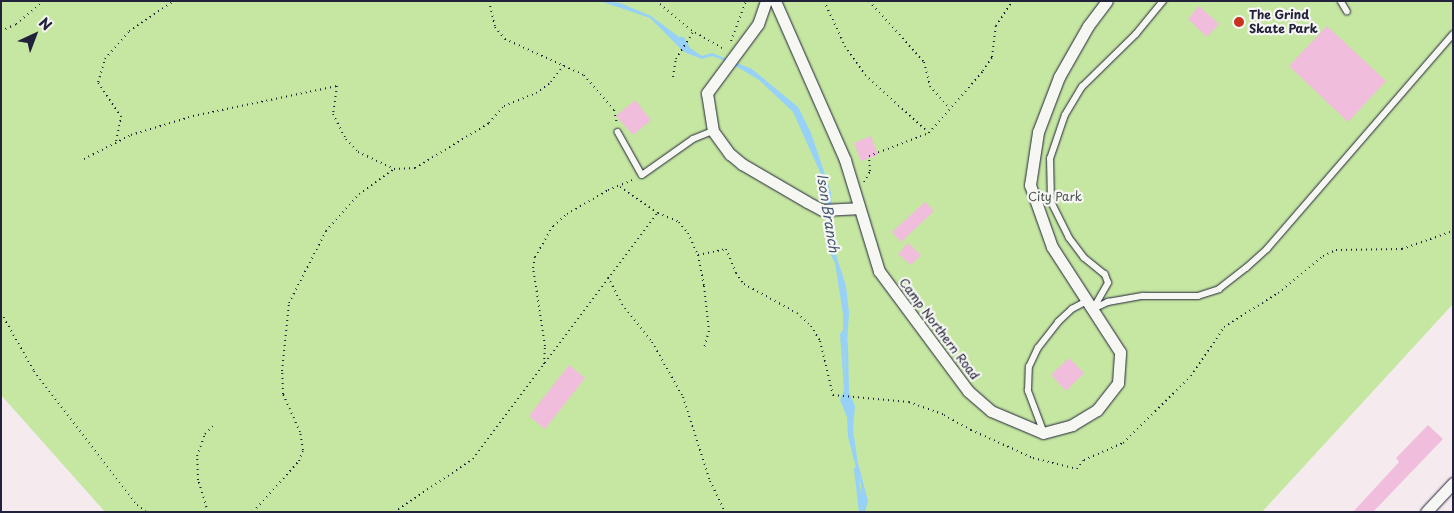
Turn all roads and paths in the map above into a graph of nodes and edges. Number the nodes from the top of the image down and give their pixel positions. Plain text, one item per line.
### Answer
1 (42, 1) edge
2 (174, 1) edge
3 (489, 1) edge
4 (656, 1) edge
5 (746, 1) edge
6 (766, 1) edge
7 (775, 1) edge
8 (824, 1) edge
9 (868, 1) edge
10 (1012, 1) edge
11 (1108, 1) edge
12 (1163, 1) edge
13 (1341, 1) edge
14 (1347, 11) dead end
15 (1, 31) edge
16 (693, 31) junction
17 (1453, 34) edge
18 (564, 64) junction
19 (673, 77) dead end
20 (950, 109) junction
21 (713, 131) junction
22 (618, 132) joint
23 (929, 133) junction
24 (115, 142) junction
25 (84, 159) dead end
26 (394, 169) junction
27 (642, 175) junction
28 (620, 187) junction
29 (852, 188) junction
30 (857, 208) junction
31 (658, 213) junction
32 (1453, 231) edge
33 (698, 255) junction
34 (608, 277) junction
35 (1090, 305) junction
36 (1, 313) edge
37 (704, 348) dead end
38 (544, 366) junction
39 (214, 425) dead end
40 (1043, 433) junction
41 (1453, 483) edge
42 (146, 512) edge
43 (208, 512) edge
44 (253, 512) edge
45 (394, 512) edge
46 (725, 512) edge
47 (1426, 512) edge

1 - 15 path
2 - 24 path
3 - 18 path
4 - 16 path
5 - 16 path
6 - 21 street
7 - 29 street, Camp Northern Road
8 - 23 path
9 - 20 path
10 - 20 path
11 - 35 street
12 - 35 lane
13 - 14 lane
16 - 19 path
17 - 35 lane
18 - 22 path
18 - 26 path
20 - 23 path
21 - 27 lane
21 - 30 street
22 - 27 lane
23 - 29 path
24 - 25 path
24 - 26 path
26 - 44 path
27 - 28 path
28 - 31 path
28 - 38 path
29 - 30 street, Camp Northern Road
30 - 40 street, Camp Northern Road
31 - 33 path
31 - 34 path
32 - 33 path
33 - 37 path
34 - 38 path
34 - 46 path
35 - 40 lane
35 - 40 street
36 - 42 path
38 - 45 path
39 - 43 path
41 - 47 street

